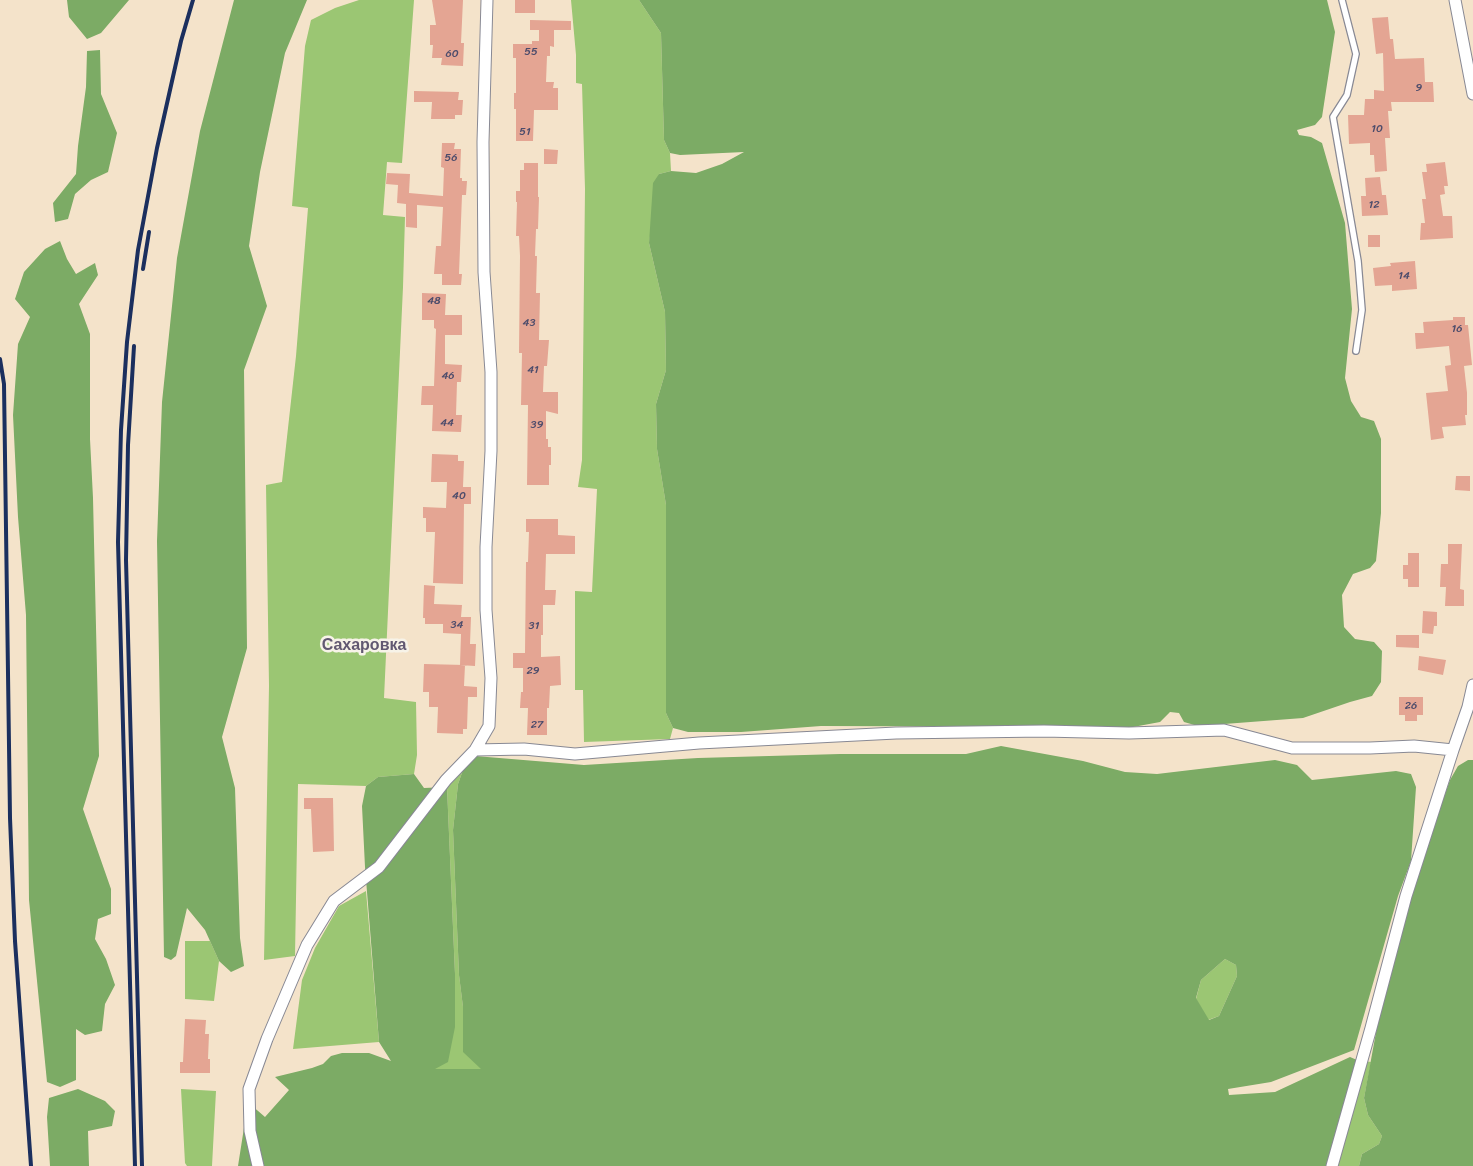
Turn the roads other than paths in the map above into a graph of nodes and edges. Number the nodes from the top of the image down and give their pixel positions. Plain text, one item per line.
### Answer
1 (487, 0) edge
2 (1342, 0) edge
3 (1455, 0) edge
4 (1473, 94) edge
5 (1356, 351) dead end
6 (1473, 685) edge
7 (475, 750) junction
8 (1453, 750) junction
9 (258, 1166) edge
10 (1332, 1166) edge

1 - 7 street
2 - 5 lane
3 - 4 street
6 - 8 street
7 - 8 street
7 - 9 street
8 - 10 street

